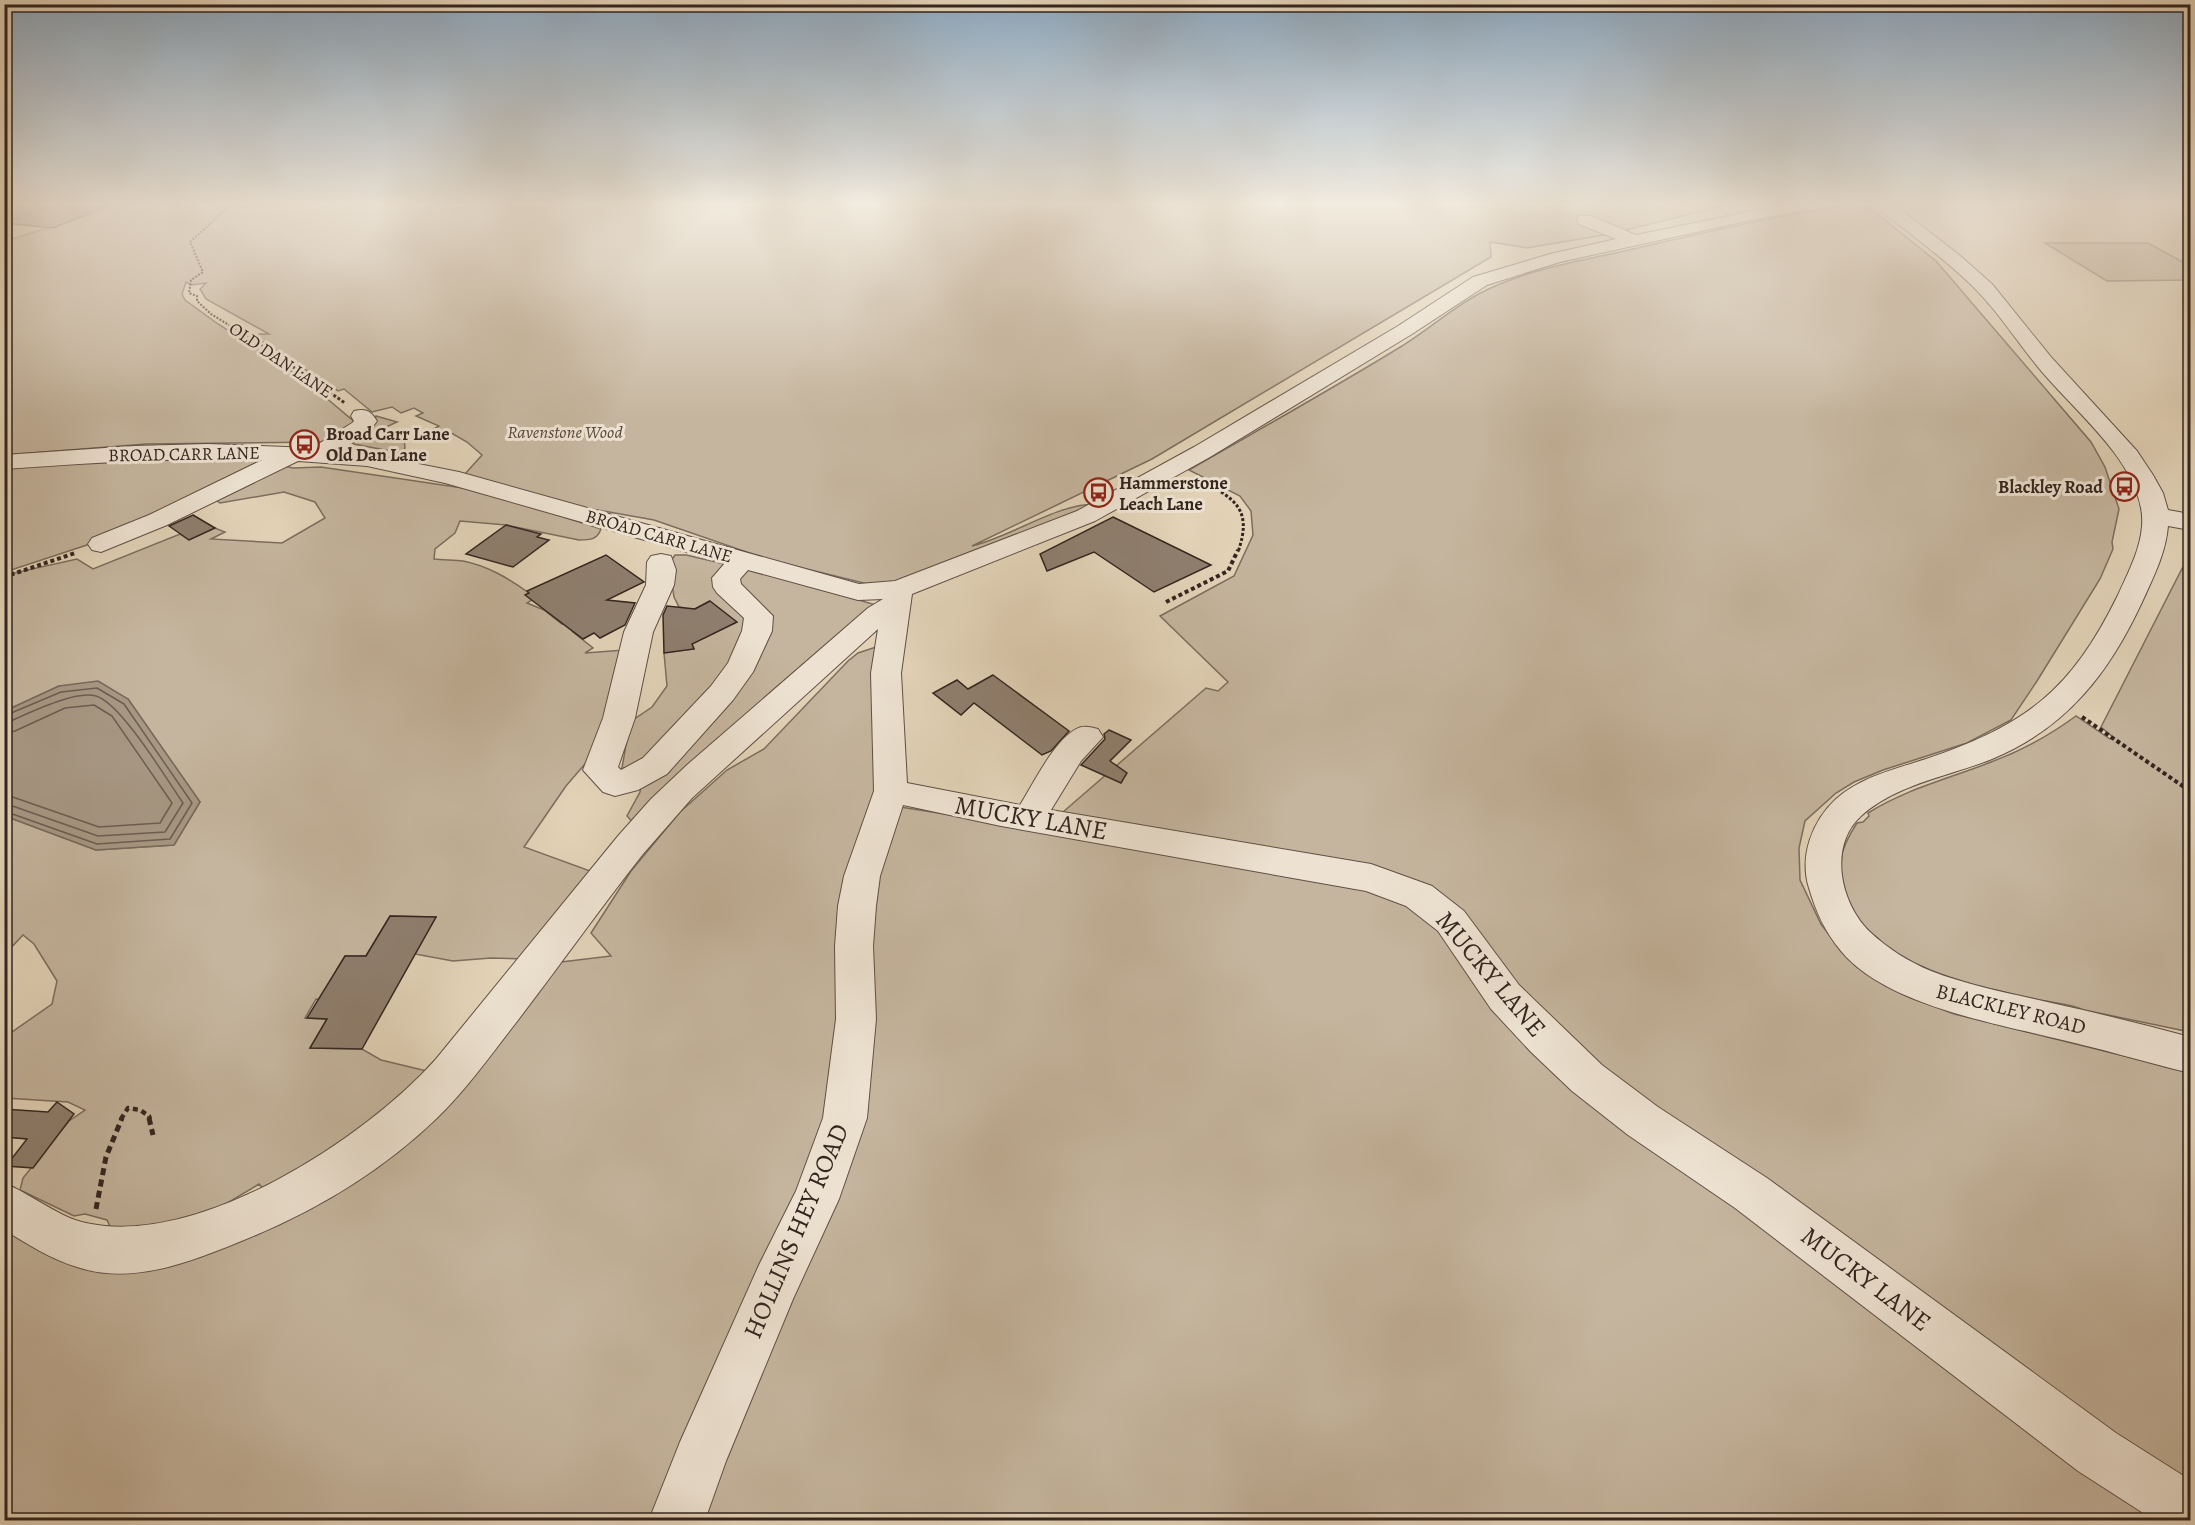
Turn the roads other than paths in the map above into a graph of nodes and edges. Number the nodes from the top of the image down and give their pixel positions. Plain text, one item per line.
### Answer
1 (1500, 274) edge
2 (1968, 274) edge
3 (1449, 280) dead end
4 (1470, 286) junction
5 (362, 416) road end
6 (305, 454) junction
7 (4, 462) edge
8 (2156, 516) junction
9 (2190, 522) edge
10 (101, 543) road end
11 (742, 560) junction
12 (661, 562) dead end
13 (898, 597) junction
14 (1088, 737) dead end
15 (891, 791) junction
16 (1029, 818) junction
17 (2190, 1055) edge
18 (4, 1205) edge
19 (2190, 1512) edge
20 (677, 1521) edge

1 - 4 street
2 - 8 street
3 - 4 street
4 - 13 street, BROAD CARR LANE
5 - 6 street
6 - 7 street, BROAD CARR LANE
6 - 10 street
6 - 11 street, BROAD CARR LANE
8 - 9 street
8 - 17 street, BLACKLEY ROAD
11 - 12 street
11 - 13 street, BROAD CARR LANE
13 - 15 street
13 - 18 street
14 - 16 street
15 - 16 street, MUCKY LANE
15 - 20 street, HOLLINS HEY ROAD
16 - 19 street, MUCKY LANE

